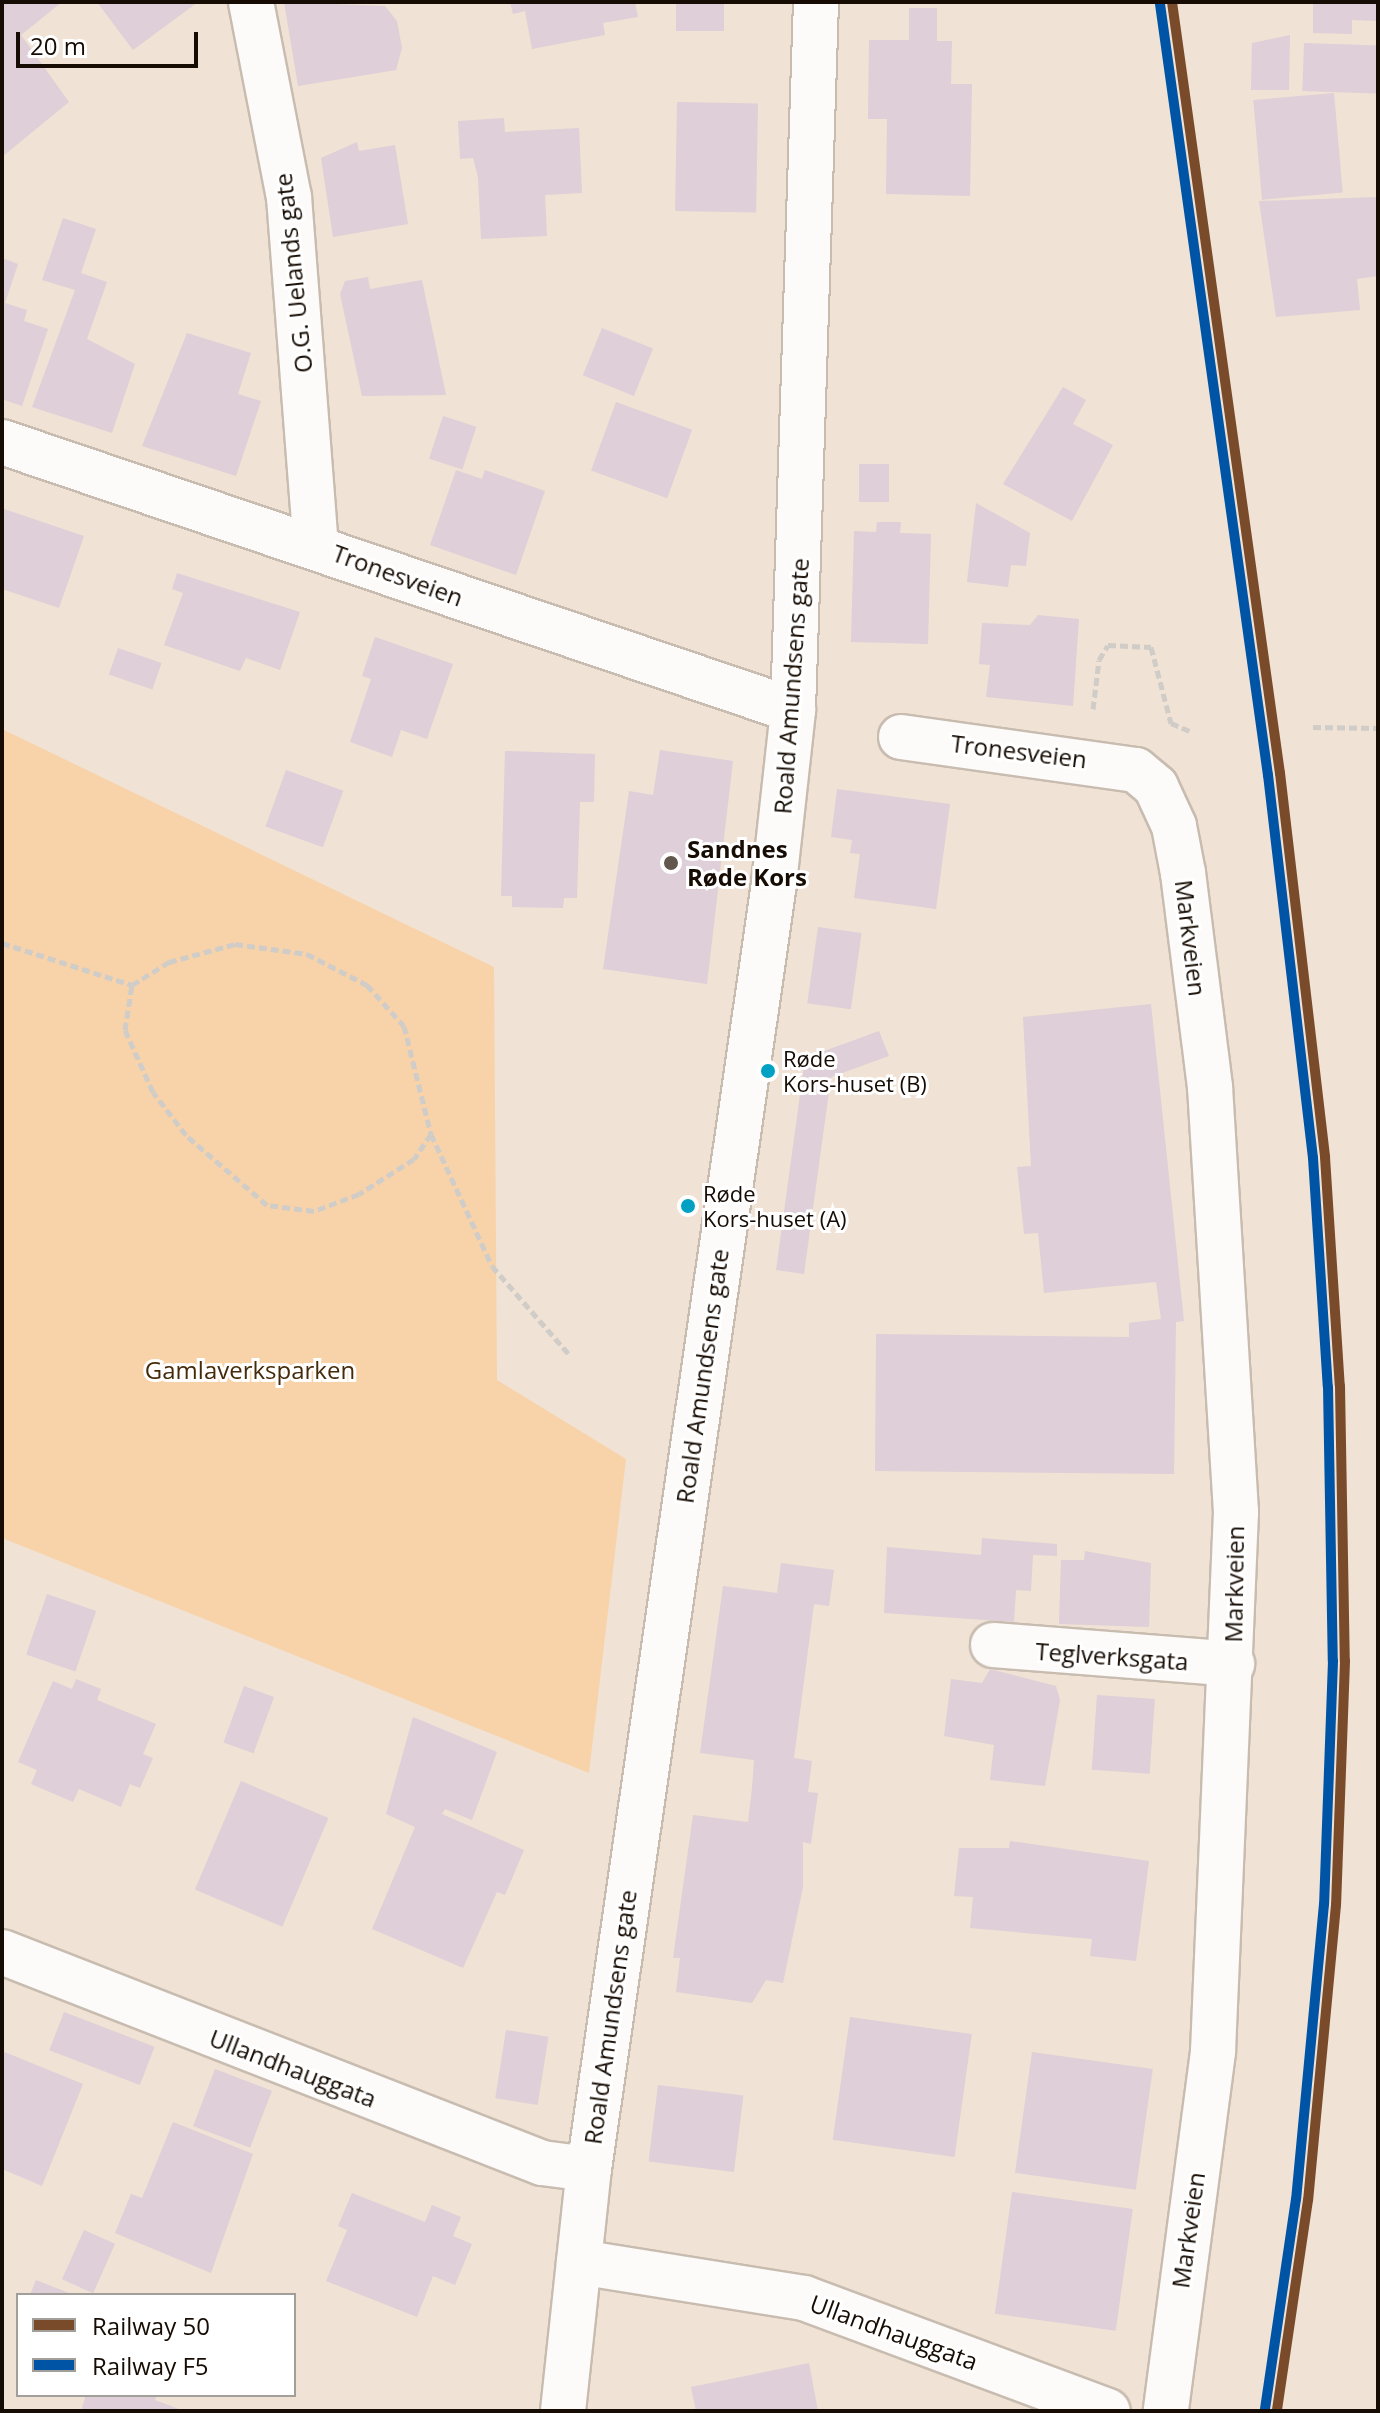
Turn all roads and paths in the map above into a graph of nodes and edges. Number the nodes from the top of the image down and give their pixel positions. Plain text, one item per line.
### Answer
1 (251, 2) edge
2 (816, 2) edge
3 (2, 442) edge
4 (316, 546) junction
5 (793, 710) junction
6 (1313, 727) dead end
7 (1378, 728) edge
8 (1190, 731) dead end
9 (901, 737) dead end
10 (1088, 758) junction
11 (1136, 770) joint
12 (2, 943) edge
13 (132, 985) junction
14 (431, 1134) junction
15 (568, 1353) dead end
16 (993, 1645) dead end
17 (1232, 1664) junction
18 (2, 1952) edge
19 (589, 2169) junction
20 (579, 2262) junction
21 (563, 2411) edge
22 (1108, 2411) edge
23 (1166, 2411) edge

1 - 4 street, O.G. Uelands gate
2 - 5 street, Roald Amundsens gate
3 - 4 street, Tronesveien
4 - 5 street, Tronesveien
5 - 19 street, Roald Amundsens gate
6 - 7 path
8 - 10 path
9 - 10 street, Tronesveien
10 - 11 street, Tronesveien
11 - 17 street, Markveien
12 - 13 path
13 - 14 path
13 - 14 path
14 - 15 path
16 - 17 street, Teglverksgata
17 - 23 street, Markveien
18 - 19 street, Ullandhauggata
19 - 20 street, Roald Amundsens gate
20 - 21 street, Roald Amundsens gate
20 - 22 street, Ullandhauggata

